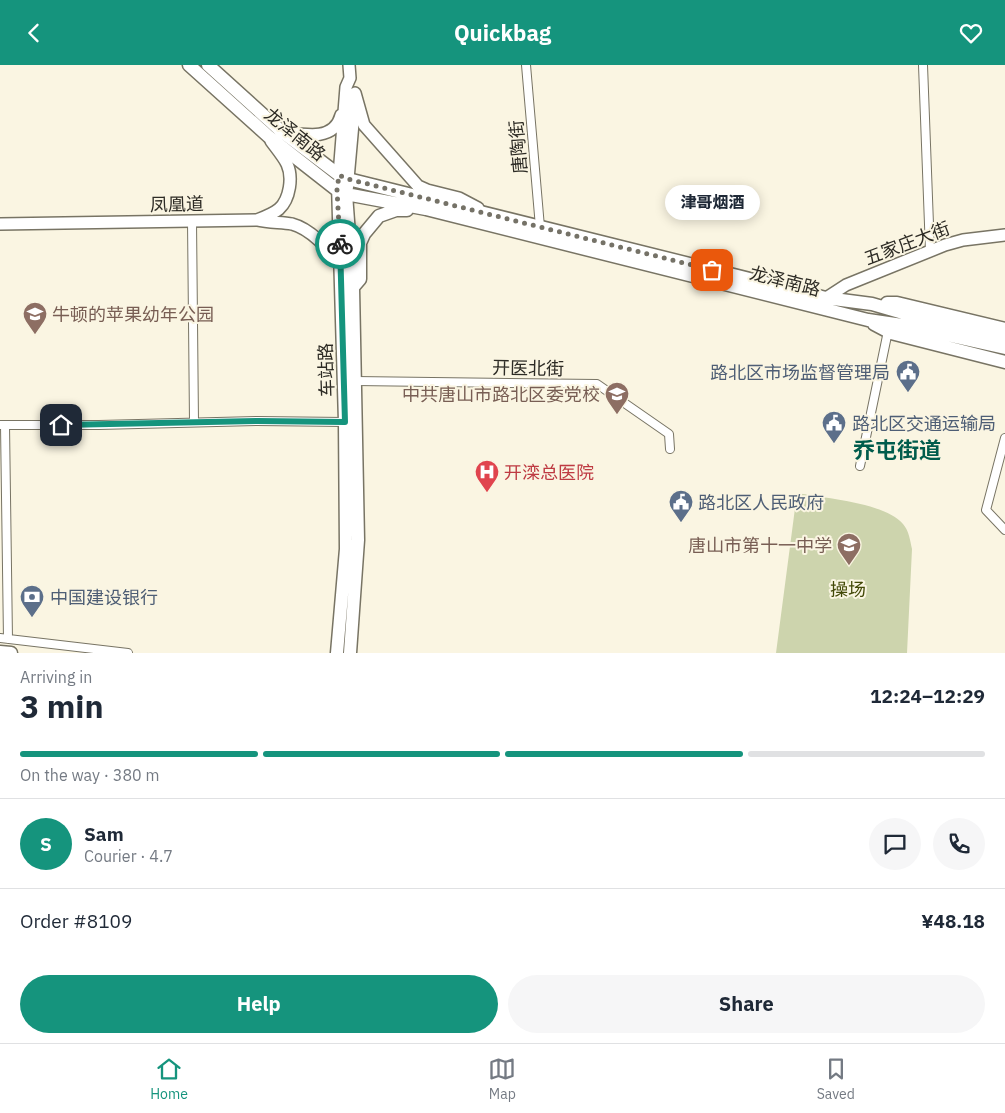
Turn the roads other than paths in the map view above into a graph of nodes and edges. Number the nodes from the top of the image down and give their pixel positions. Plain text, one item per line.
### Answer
1 (189, 65) edge
2 (208, 65) edge
3 (349, 65) edge
4 (526, 65) edge
5 (923, 65) edge
6 (351, 86) junction
7 (281, 131) junction
8 (268, 136) junction
9 (344, 177) junction
10 (342, 192) junction
11 (426, 209) junction
12 (486, 213) junction
13 (192, 221) junction
14 (258, 221) junction
15 (0, 224) edge
16 (540, 227) junction
17 (1005, 235) edge
18 (930, 251) junction
19 (340, 263) junction
20 (353, 288) junction
21 (826, 299) junction
22 (872, 304) junction
23 (868, 320) junction
24 (1005, 329) edge
25 (888, 331) junction
26 (1005, 338) edge
27 (1005, 348) edge
28 (1005, 362) edge
29 (355, 381) junction
30 (194, 422) junction
31 (345, 422) junction
32 (3, 425) edge
33 (1005, 438) edge
34 (670, 449) dead end
35 (860, 466) dead end
36 (1005, 530) edge
37 (4, 639) edge
38 (0, 652) edge
39 (11, 653) edge
40 (128, 653) edge
41 (337, 653) edge
42 (350, 653) edge

1 - 8 main road, 龙泽南路
2 - 7 main road, 龙泽南路
3 - 6 street
4 - 16 street, 唐陶街
5 - 18 street
6 - 7 street
6 - 9 street
6 - 12 street
7 - 9 main road, 龙泽南路
8 - 10 main road, 龙泽南路
8 - 14 street
9 - 10 main road, 车站路
9 - 12 main road, 龙泽南路
10 - 11 main road, 龙泽南路
10 - 19 main road, 车站路
10 - 20 main road, 车站路
11 - 20 main road
11 - 23 main road, 龙泽南路
12 - 16 main road, 龙泽南路
13 - 14 street, 凤凰道
13 - 15 street, 凤凰道
13 - 30 street
14 - 19 street, 凤凰道
16 - 21 main road, 龙泽南路
17 - 18 street, 五家庄大街
18 - 21 street, 五家庄大街
19 - 31 main road, 车站路
20 - 29 main road, 车站路
21 - 22 main road, 龙泽南路
22 - 24 main road
22 - 26 main road, 龙泽南路
23 - 25 main road
23 - 27 main road, 龙泽南路
25 - 28 main road
25 - 35 street
29 - 34 street, 开医北街
29 - 42 main road, 车站路
30 - 31 street
30 - 32 street
31 - 41 main road, 车站路
32 - 37 street
33 - 36 street
37 - 40 street
38 - 39 main road

